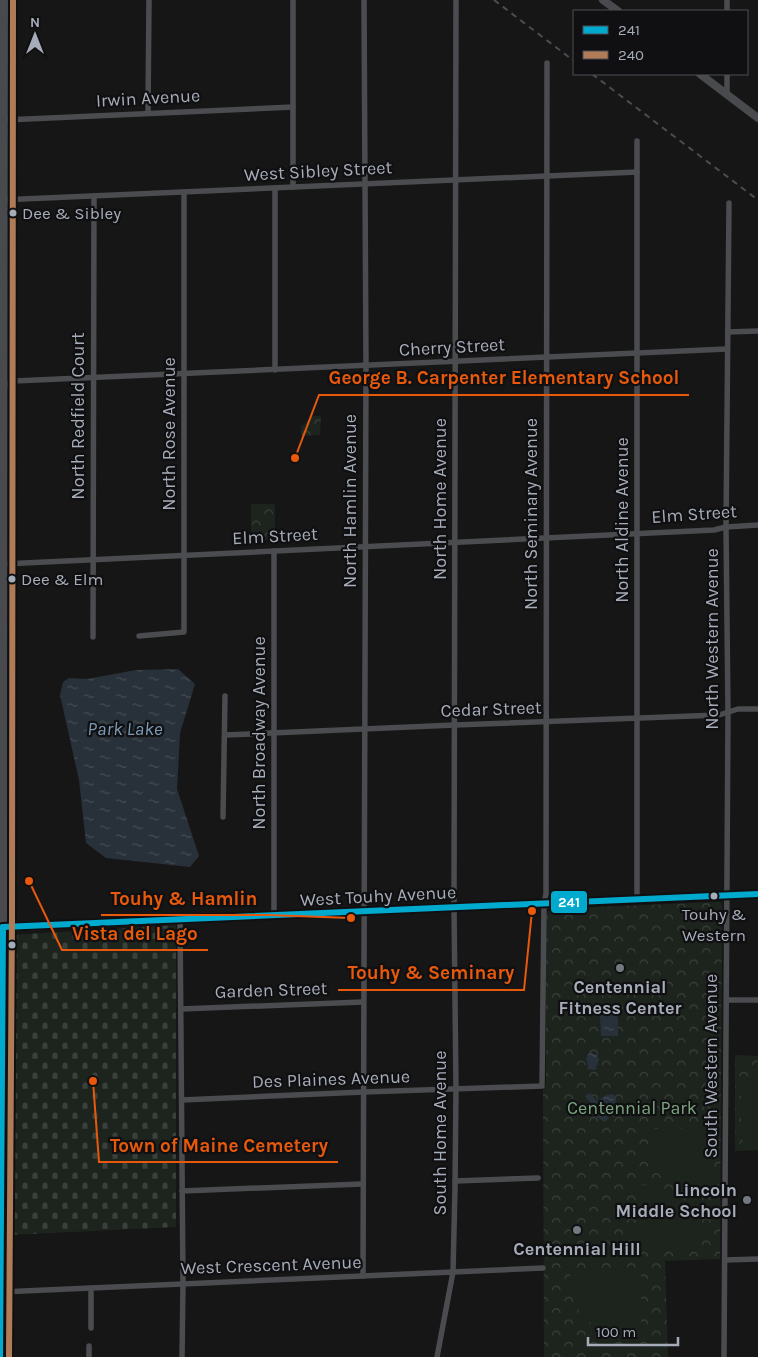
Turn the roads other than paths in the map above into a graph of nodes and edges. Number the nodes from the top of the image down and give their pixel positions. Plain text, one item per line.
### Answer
1 (4, 0) edge
2 (149, 0) edge
3 (293, 0) edge
4 (364, 0) edge
5 (456, 0) edge
6 (604, 1) edge
7 (617, 10) edge
8 (2, 19) edge
9 (547, 64) dead end
10 (701, 75) edge
11 (727, 75) edge
12 (727, 94) junction
13 (293, 107) junction
14 (148, 113) junction
15 (758, 118) edge
16 (5, 120) junction
17 (637, 141) dead end
18 (637, 172) junction
19 (546, 176) junction
20 (456, 180) junction
21 (365, 184) junction
22 (293, 187) junction
23 (275, 188) junction
24 (184, 192) junction
25 (94, 196) junction
26 (2, 200) edge
27 (729, 203) dead end
28 (758, 331) edge
29 (728, 332) junction
30 (727, 349) junction
31 (637, 353) junction
32 (546, 358) junction
33 (456, 362) junction
34 (366, 366) junction
35 (275, 370) junction
36 (184, 374) junction
37 (93, 378) junction
38 (2, 388) edge
39 (758, 524) edge
40 (726, 527) junction
41 (637, 534) junction
42 (547, 538) junction
43 (455, 542) junction
44 (365, 547) junction
45 (274, 551) junction
46 (184, 555) junction
47 (93, 560) junction
48 (3, 564) junction
49 (139, 636) dead end
50 (94, 637) dead end
51 (225, 696) dead end
52 (758, 709) edge
53 (728, 713) junction
54 (638, 719) junction
55 (546, 722) junction
56 (455, 725) junction
57 (365, 729) junction
58 (274, 733) junction
59 (225, 736) junction
60 (2, 802) edge
61 (224, 817) dead end
62 (758, 894) edge
63 (727, 895) junction
64 (637, 899) junction
65 (544, 903) junction
66 (454, 907) junction
67 (364, 911) junction
68 (274, 915) junction
69 (180, 919) junction
70 (1, 928) edge
71 (727, 1000) junction
72 (758, 1000) edge
73 (363, 1002) junction
74 (181, 1009) junction
75 (542, 1086) joint
76 (456, 1089) junction
77 (364, 1092) junction
78 (182, 1100) junction
79 (538, 1178) dead end
80 (455, 1181) junction
81 (362, 1184) junction
82 (182, 1191) junction
83 (758, 1259) edge
84 (725, 1260) junction
85 (543, 1268) dead end
86 (454, 1272) junction
87 (363, 1276) junction
88 (183, 1284) junction
89 (92, 1288) junction
90 (0, 1292) edge
91 (91, 1328) dead end
92 (89, 1346) dead end
93 (0, 1357) edge
94 (89, 1357) edge
95 (182, 1357) edge
96 (437, 1357) edge
97 (724, 1357) edge

1 - 8 main road
2 - 14 street
3 - 13 street
4 - 21 street, North Hamlin Avenue
5 - 20 street, North Home Avenue
6 - 7 main road
8 - 16 main road
9 - 19 street, North Seminary Avenue
10 - 12 main road
11 - 12 street
12 - 15 main road
13 - 14 street, Irwin Avenue
13 - 22 street
14 - 16 street, Irwin Avenue
16 - 26 main road
17 - 18 street, North Aldine Avenue
18 - 19 street, West Sibley Street
18 - 31 street, North Aldine Avenue
19 - 20 street, West Sibley Street
19 - 32 street, North Seminary Avenue
20 - 21 street, West Sibley Street
20 - 33 street, North Home Avenue
21 - 22 street, West Sibley Street
21 - 34 street, North Hamlin Avenue
22 - 23 street, West Sibley Street
23 - 24 street, West Sibley Street
23 - 35 street
24 - 25 street, West Sibley Street
24 - 36 street, North Rose Avenue
25 - 26 street, West Sibley Street
25 - 37 street, North Redfield Court
26 - 38 main road
27 - 29 street, North Western Avenue
28 - 29 street
29 - 30 street, North Western Avenue
30 - 31 street, Cherry Street
30 - 40 street, North Western Avenue
31 - 32 street, Cherry Street
31 - 41 street, North Aldine Avenue
32 - 33 street, Cherry Street
32 - 42 street, North Seminary Avenue
33 - 34 street, Cherry Street
33 - 43 street, North Home Avenue
34 - 35 street, Cherry Street
34 - 44 street, North Hamlin Avenue
35 - 36 street, Cherry Street
36 - 37 street, Cherry Street
36 - 46 street, North Rose Avenue
37 - 38 street, Cherry Street
37 - 47 street, North Redfield Court
38 - 48 main road
39 - 40 street, Elm Street
40 - 41 street, Elm Street
40 - 53 street, North Western Avenue
41 - 42 street, Elm Street
41 - 54 street, North Aldine Avenue
42 - 43 street, Elm Street
42 - 55 street, North Seminary Avenue
43 - 44 street, Elm Street
43 - 56 street, North Home Avenue
44 - 45 street, Elm Street
44 - 57 street, North Hamlin Avenue
45 - 46 street, Elm Street
45 - 58 street, North Broadway Avenue
46 - 47 street, Elm Street
46 - 49 street, North Rose Avenue
47 - 48 street, Elm Street
47 - 50 street, North Redfield Court
48 - 60 main road
51 - 59 street
52 - 53 street, Cedar Street
53 - 54 street, Cedar Street
53 - 63 street, North Western Avenue
54 - 55 street, Cedar Street
54 - 64 street, North Aldine Avenue
55 - 56 street, Cedar Street
55 - 65 street, North Seminary Avenue
56 - 57 street, Cedar Street
56 - 66 street, North Home Avenue
57 - 58 street, Cedar Street
57 - 67 street, North Hamlin Avenue
58 - 59 street, Cedar Street
58 - 68 street, North Broadway Avenue
59 - 61 street
60 - 70 main road
62 - 63 main road, West Touhy Avenue
63 - 64 main road, West Touhy Avenue
63 - 71 street, South Western Avenue
64 - 65 main road, West Touhy Avenue
65 - 66 main road, West Touhy Avenue
65 - 75 street, North Seminary Avenue
66 - 67 main road, West Touhy Avenue
66 - 76 street, South Home Avenue
67 - 68 main road, West Touhy Avenue
67 - 73 street, North Hamlin Avenue
68 - 69 main road, West Touhy Avenue
69 - 70 main road, West Touhy Avenue
69 - 74 street
70 - 90 main road
71 - 72 street
71 - 84 street, South Western Avenue
73 - 74 street, Garden Street
73 - 77 street, North Hamlin Avenue
74 - 78 street
75 - 76 street, Des Plaines Avenue
76 - 77 street, Des Plaines Avenue
76 - 80 street, South Home Avenue
77 - 78 street, Des Plaines Avenue
77 - 81 street, North Hamlin Avenue
78 - 82 street
79 - 80 street
80 - 86 street, South Home Avenue
81 - 82 street
81 - 87 street, North Hamlin Avenue
82 - 88 street
83 - 84 street
84 - 97 street, South Western Avenue
85 - 86 street, West Crescent Avenue
86 - 87 street, West Crescent Avenue
86 - 96 street, South Home Avenue
87 - 88 street, West Crescent Avenue
88 - 89 street, West Crescent Avenue
88 - 95 street
89 - 90 street, West Crescent Avenue
89 - 91 street
90 - 93 main road
92 - 94 street

